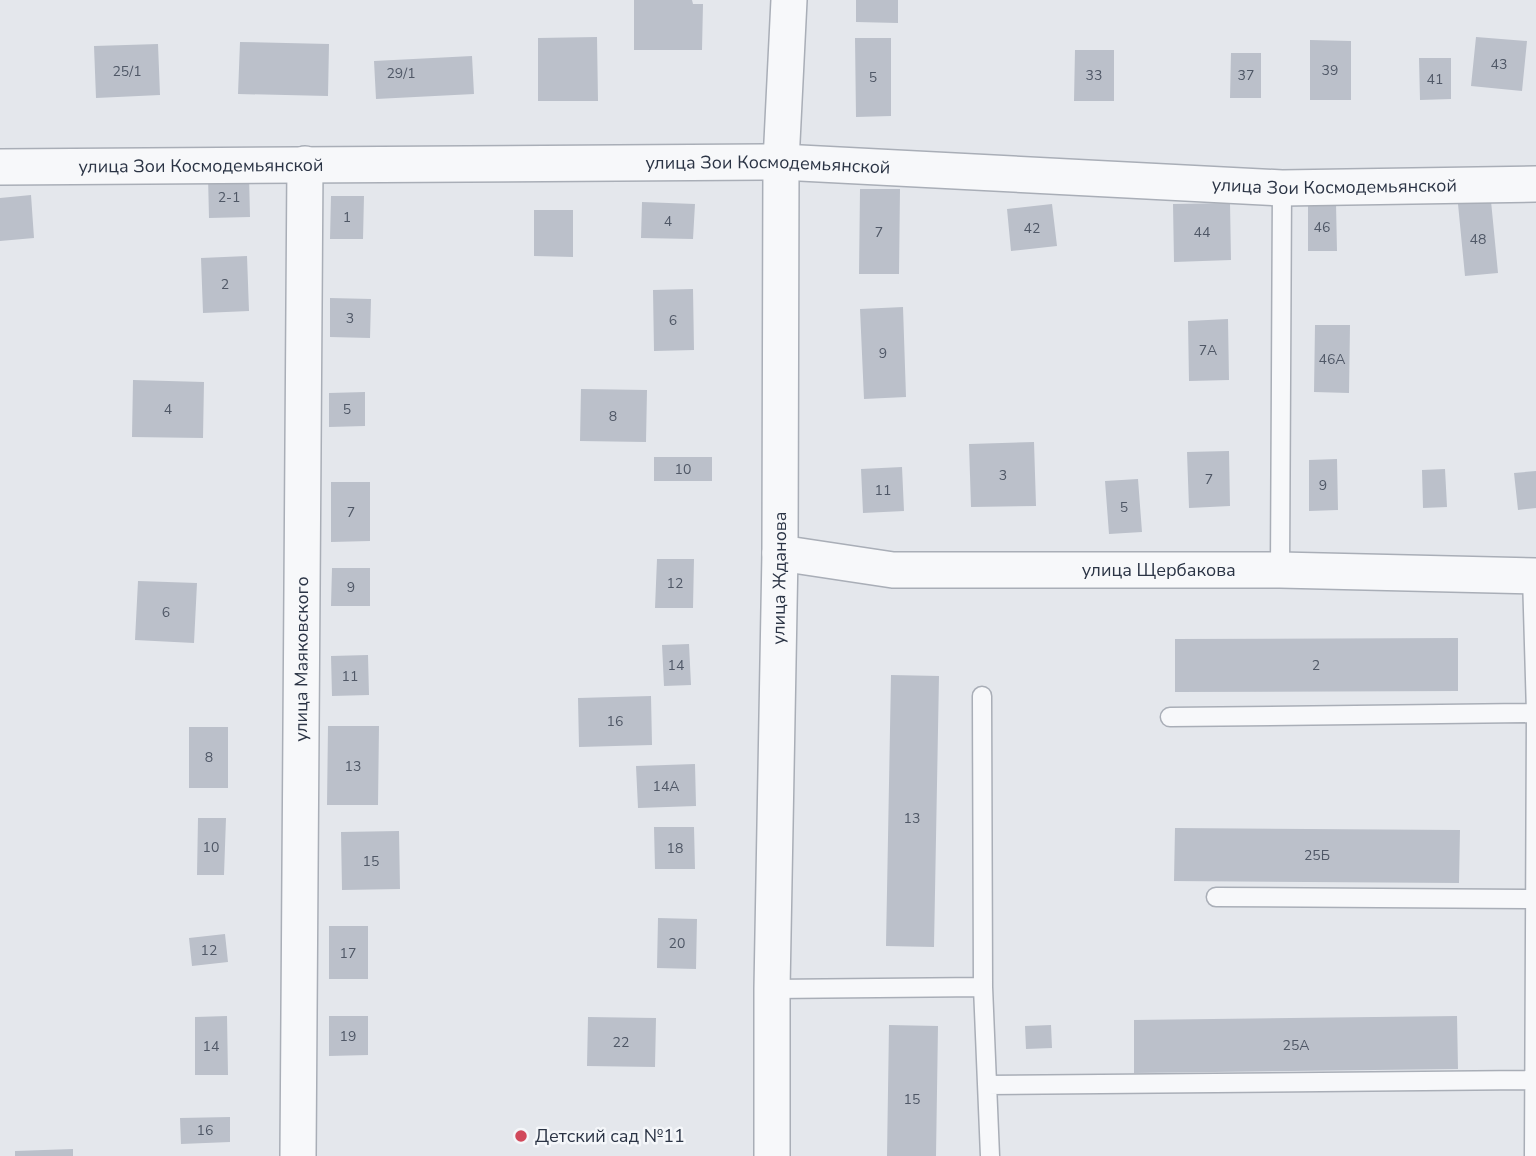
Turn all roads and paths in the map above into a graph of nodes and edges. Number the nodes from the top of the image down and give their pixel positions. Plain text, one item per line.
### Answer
1 (789, 0) edge
2 (781, 162) junction
3 (305, 164) junction
4 (0, 167) edge
5 (1536, 184) edge
6 (1282, 188) junction
7 (780, 553) junction
8 (1280, 570) junction
9 (1534, 576) edge
10 (982, 695) dead end
11 (1535, 713) edge
12 (1170, 717) dead end
13 (1216, 897) dead end
14 (1535, 899) edge
15 (983, 987) junction
16 (772, 989) junction
17 (1535, 1080) edge
18 (987, 1085) junction
19 (298, 1156) edge
20 (772, 1156) edge
21 (990, 1156) edge
22 (1534, 1156) edge

1 - 2 street, улица Жданова
2 - 3 street, улица Зои Космодемьянской
2 - 6 street, улица Зои Космодемьянской
2 - 7 street, улица Жданова
3 - 4 street, улица Зои Космодемьянской
3 - 19 street, улица Маяковского
5 - 6 street, улица Зои Космодемьянской
6 - 8 lane
7 - 8 street, улица Щербакова
7 - 16 street, улица Жданова
8 - 9 street, улица Щербакова
9 - 11 lane
10 - 15 lane
11 - 12 lane
11 - 14 lane
13 - 14 lane
14 - 17 lane
15 - 16 lane
15 - 18 lane
16 - 20 street, улица Жданова
17 - 18 lane
17 - 22 lane
18 - 21 lane

